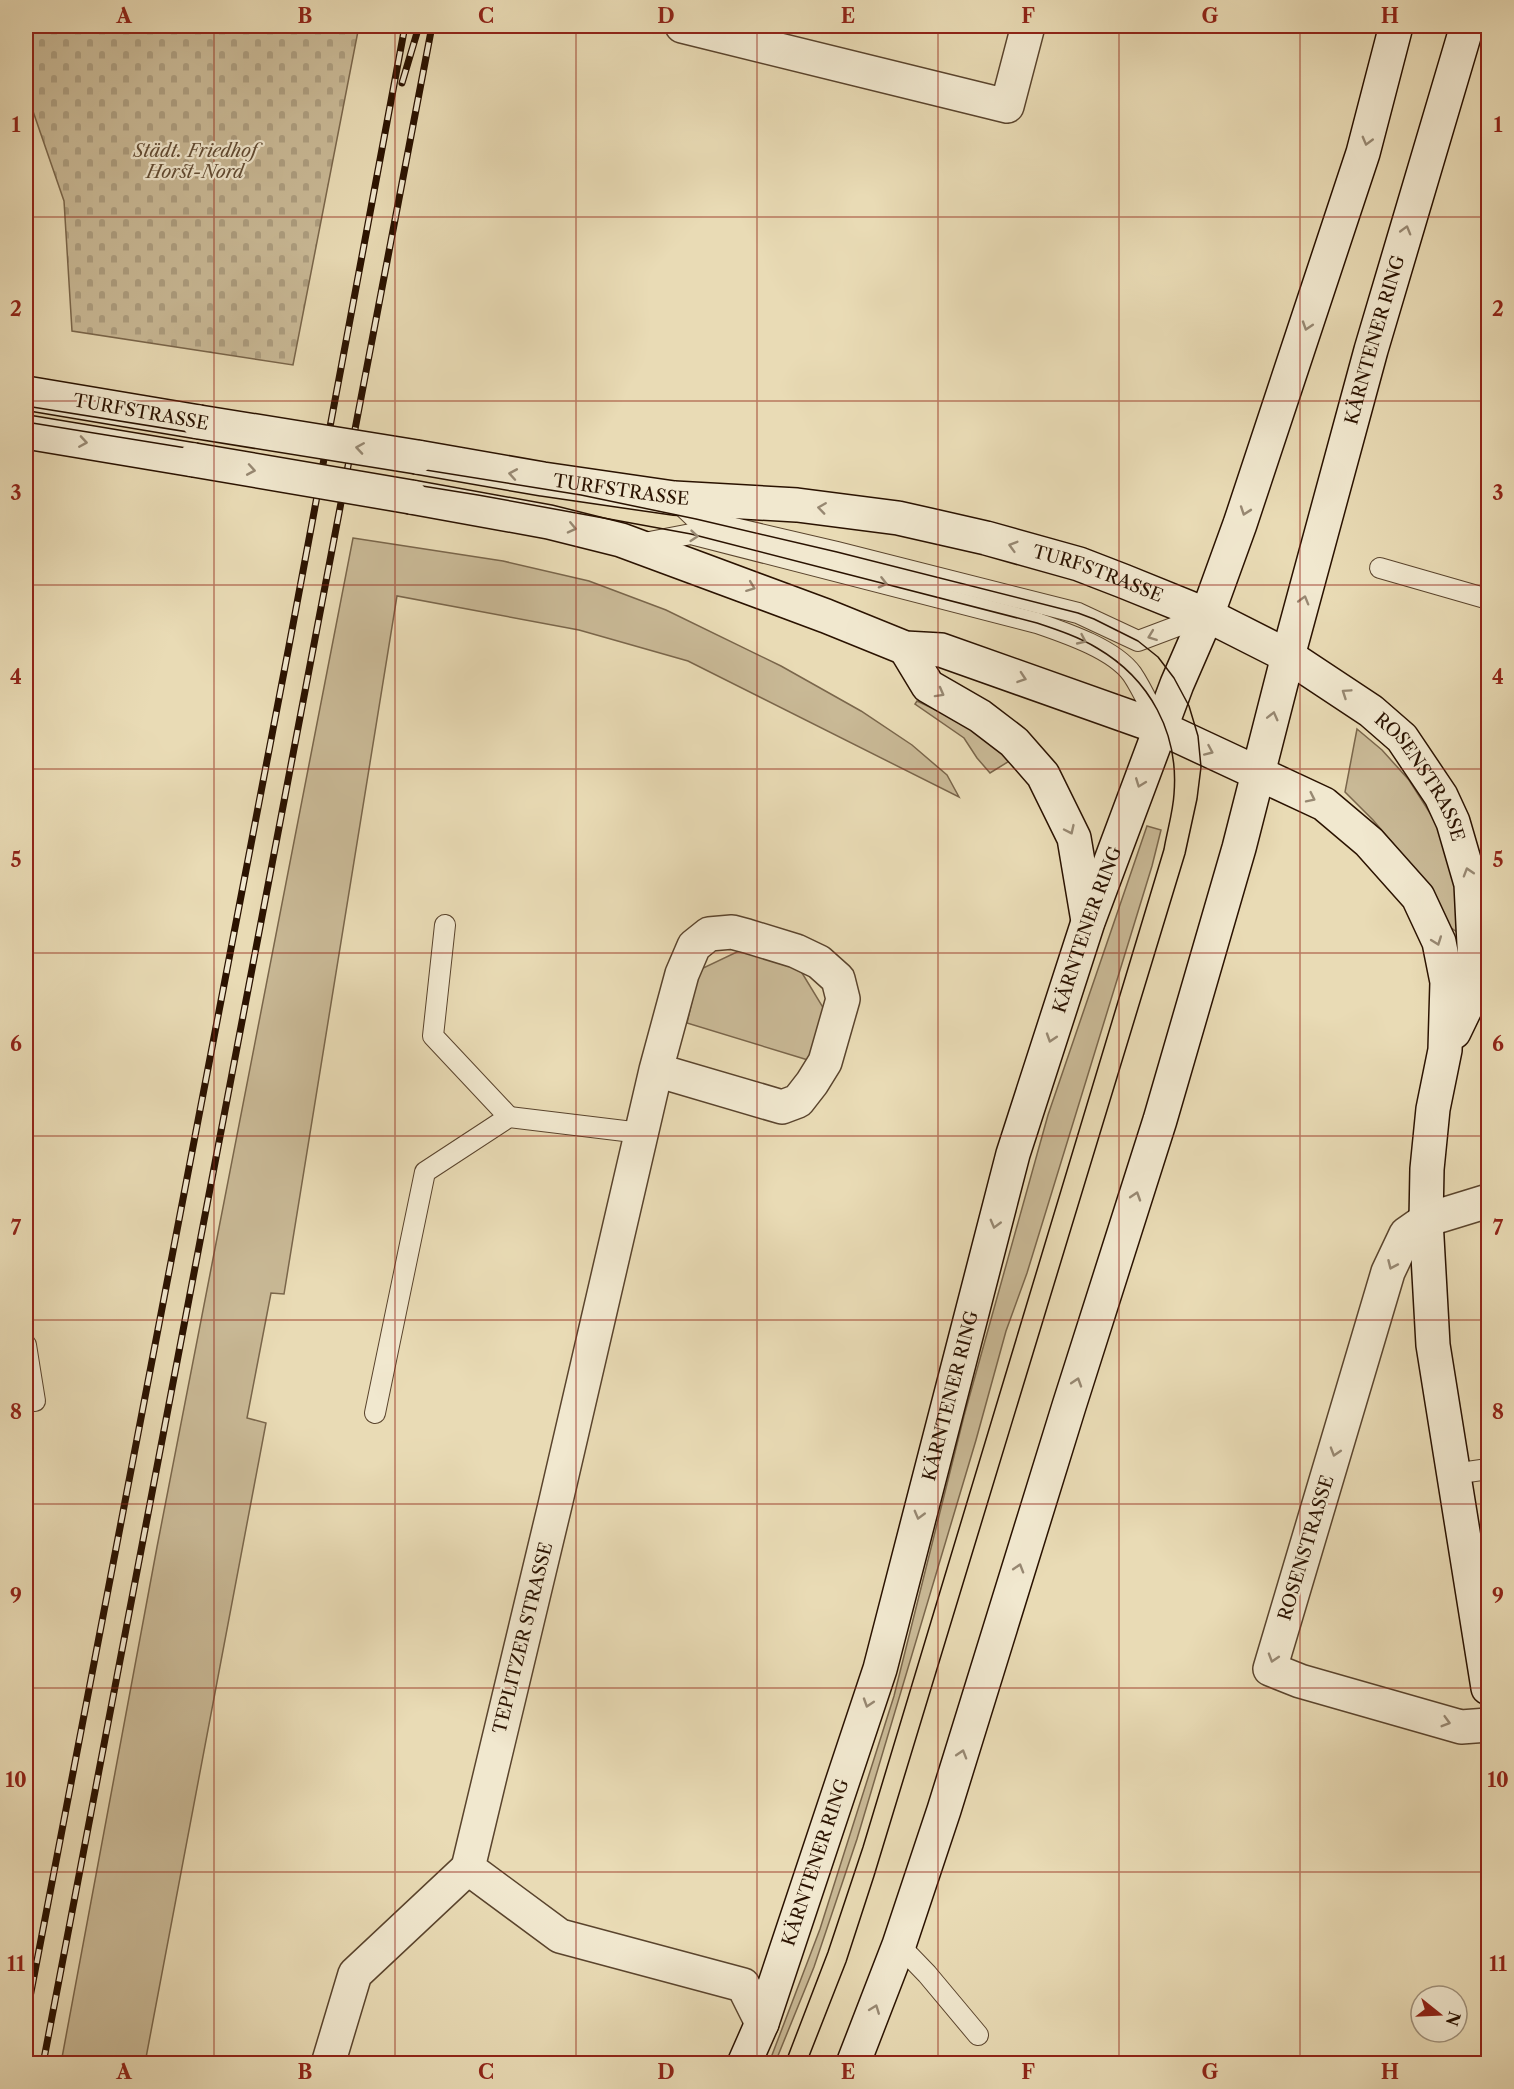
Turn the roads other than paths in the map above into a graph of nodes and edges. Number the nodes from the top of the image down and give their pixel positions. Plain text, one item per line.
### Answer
1 (682, 26) edge
2 (1028, 26) edge
3 (1396, 26) edge
4 (1467, 26) edge
5 (26, 393) edge
6 (26, 432) edge
7 (674, 498) junction
8 (637, 545) junction
9 (1380, 568) dead end
10 (1488, 599) edge
11 (1207, 615) junction
12 (905, 648) junction
13 (1288, 656) junction
14 (1161, 728) junction
15 (1258, 772) junction
16 (1088, 922) junction
17 (445, 925) dead end
18 (1482, 960) edge
19 (1445, 1050) junction
20 (656, 1070) junction
21 (509, 1118) junction
22 (641, 1133) junction
23 (1488, 1201) edge
24 (1426, 1220) junction
25 (26, 1345) edge
26 (35, 1401) dead end
27 (375, 1413) dead end
28 (1488, 1468) edge
29 (1454, 1474) junction
30 (1488, 1688) edge
31 (1488, 1725) edge
32 (468, 1868) junction
33 (899, 1945) junction
34 (762, 2023) junction
35 (978, 2035) dead end
36 (860, 2062) edge
37 (328, 2064) edge
38 (744, 2064) edge

1 - 2 main road
3 -> 11 main road, KÄRNTENER RING
13 -> 4 main road, KÄRNTENER RING
7 -> 5 main road, TURFSTRASSE, bridge
6 -> 8 main road, bridge
11 -> 7 main road, TURFSTRASSE
11 -> 7 lane
8 -> 12 main road
8 -> 14 lane
9 - 10 lane
11 - 13 main road
11 - 14 main road, KÄRNTENER RING
12 -> 14 main road
12 -> 16 main road
15 -> 13 main road, KÄRNTENER RING
18 -> 13 main road, ROSENSTRASSE
14 -> 15 main road
14 -> 16 main road, KÄRNTENER RING
15 -> 19 main road, ROSENSTRASSE
33 -> 15 main road, KÄRNTENER RING
16 -> 34 main road, KÄRNTENER RING
17 - 21 lane
18 - 19 main road, ROSENSTRASSE
19 - 24 main road, ROSENSTRASSE
20 - 20 main road, TEPLITZER STRASSE
20 - 22 main road, TEPLITZER STRASSE
21 - 22 lane
21 - 27 lane
22 - 32 main road, TEPLITZER STRASSE
23 - 24 main road
24 - 29 main road, ROSENSTRASSE
24 -> 31 main road, ROSENSTRASSE
25 - 26 lane
28 - 29 lane
29 - 30 main road, ROSENSTRASSE
32 - 34 main road
32 - 37 main road
33 - 35 lane
36 -> 33 main road, KÄRNTENER RING
34 - 38 main road, KÄRNTENER RING

